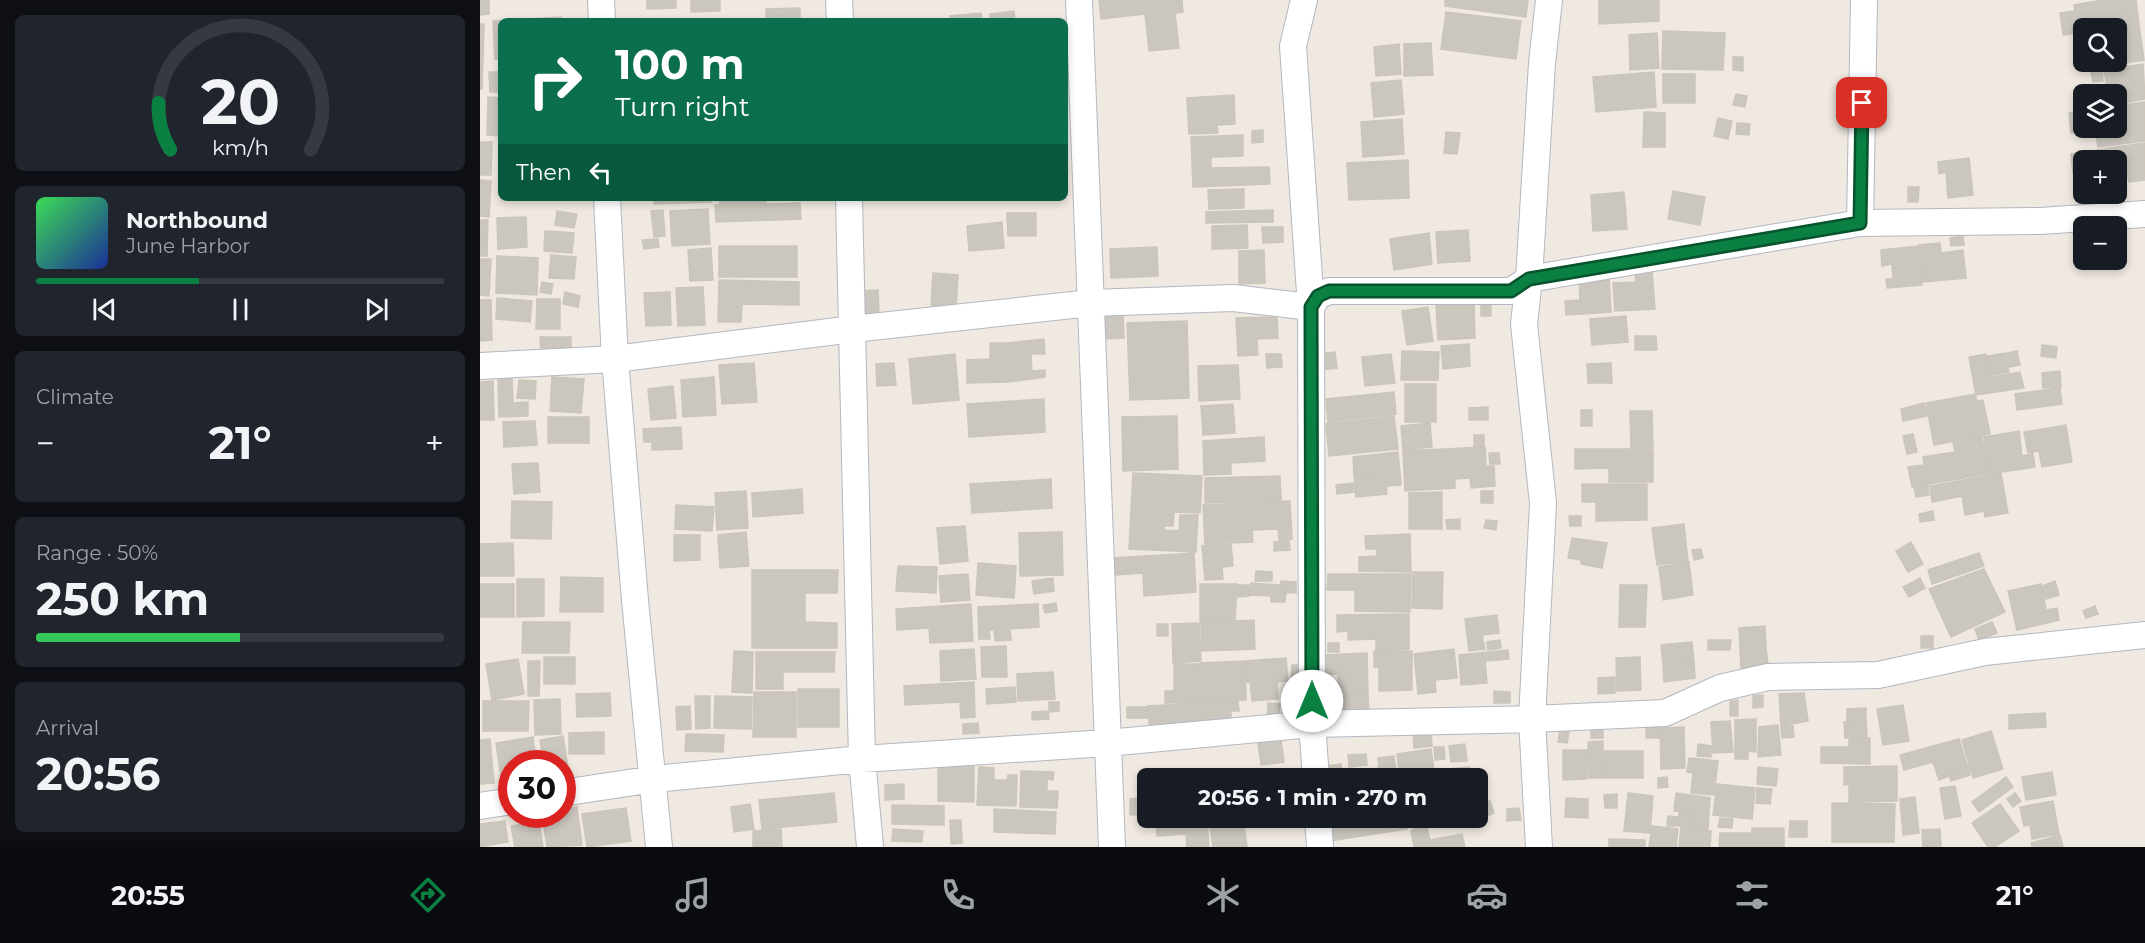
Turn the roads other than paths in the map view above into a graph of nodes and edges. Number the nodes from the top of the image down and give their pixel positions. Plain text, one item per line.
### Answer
1 (601, 0) edge
2 (839, 0) edge
3 (1079, 0) edge
4 (1304, 0) edge
5 (1550, 0) edge
6 (1864, 0) edge
7 (602, 18) edge
8 (840, 18) edge
9 (607, 201) edge
10 (849, 201) edge
11 (2145, 214) edge
12 (1860, 223) junction
13 (1529, 279) junction
14 (1091, 303) junction
15 (1311, 307) junction
16 (852, 329) junction
17 (615, 359) junction
18 (480, 366) edge
19 (2145, 635) edge
20 (1532, 719) junction
21 (1312, 724) junction
22 (1107, 744) junction
23 (862, 759) junction
24 (1315, 768) edge
25 (654, 779) junction
26 (576, 791) edge
27 (498, 803) edge
28 (480, 806) edge
29 (1319, 828) edge
30 (659, 847) edge
31 (870, 847) edge
32 (1112, 847) edge
33 (1320, 847) edge
34 (1539, 847) edge

1 - 7 street
2 - 8 street
3 - 14 street
4 - 15 street
5 - 13 street
6 - 12 street
9 - 17 street
10 - 16 street
11 - 12 street
12 - 13 street
13 - 15 street
13 - 20 street
14 - 15 street
14 - 16 street
14 - 22 street
15 - 21 street
16 - 17 street
16 - 23 street
17 - 18 street
17 - 25 street
19 - 20 street
20 - 21 street
20 - 34 street
21 - 22 street
21 - 24 street
22 - 23 street
22 - 32 street
23 - 25 street
23 - 31 street
25 - 26 street
25 - 30 street
27 - 28 street
29 - 33 street

